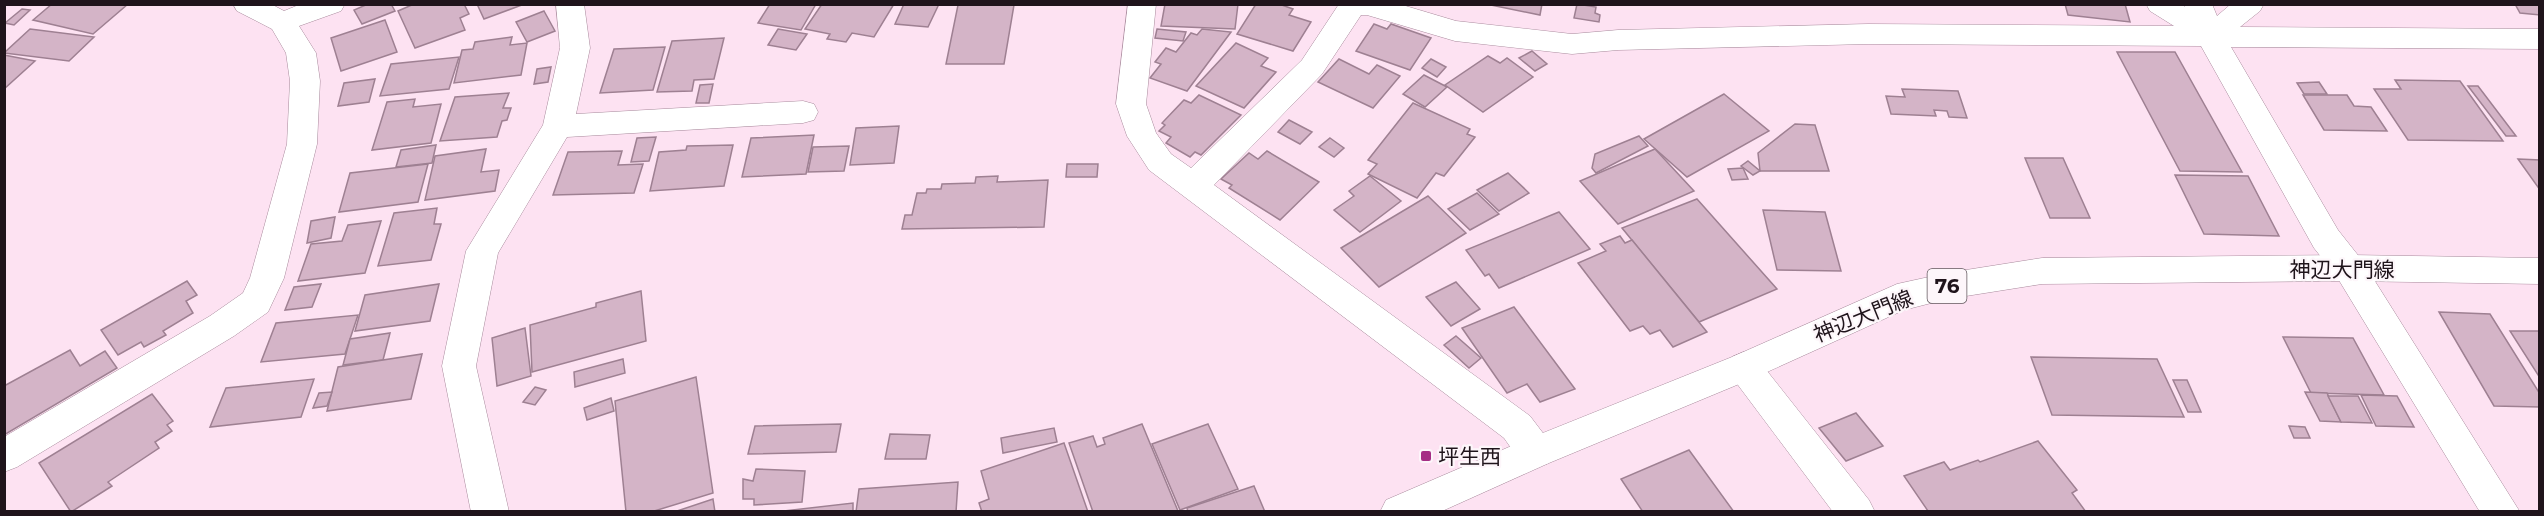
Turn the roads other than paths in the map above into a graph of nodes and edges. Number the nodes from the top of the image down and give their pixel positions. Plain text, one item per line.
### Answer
1 (247, 4) edge
2 (331, 4) edge
3 (570, 4) edge
4 (1142, 4) edge
5 (2160, 4) edge
6 (2250, 4) edge
7 (2198, 5) edge
8 (282, 22) junction
9 (2210, 36) junction
10 (2540, 39) edge
11 (803, 112) dead end
12 (558, 126) junction
13 (1192, 187) junction
14 (2349, 268) junction
15 (2540, 271) edge
16 (1744, 367) junction
17 (1536, 452) junction
18 (4, 456) edge
19 (490, 512) edge
20 (1399, 512) edge
21 (1856, 512) edge
22 (2501, 512) edge

1 - 8 street
2 - 8 street
3 - 12 street
4 - 13 street
5 - 9 street
6 - 9 street
7 - 9 street
8 - 18 street
9 - 10 street
9 - 13 street
9 - 14 street
11 - 12 street
12 - 19 street
13 - 17 street
14 - 15 street, 神辺大門線 / 76
14 - 16 street, 神辺大門線 / 76
14 - 22 street
16 - 17 street, 神辺大門線 / 76
16 - 21 street
17 - 20 street, 神辺大門線 / 76

